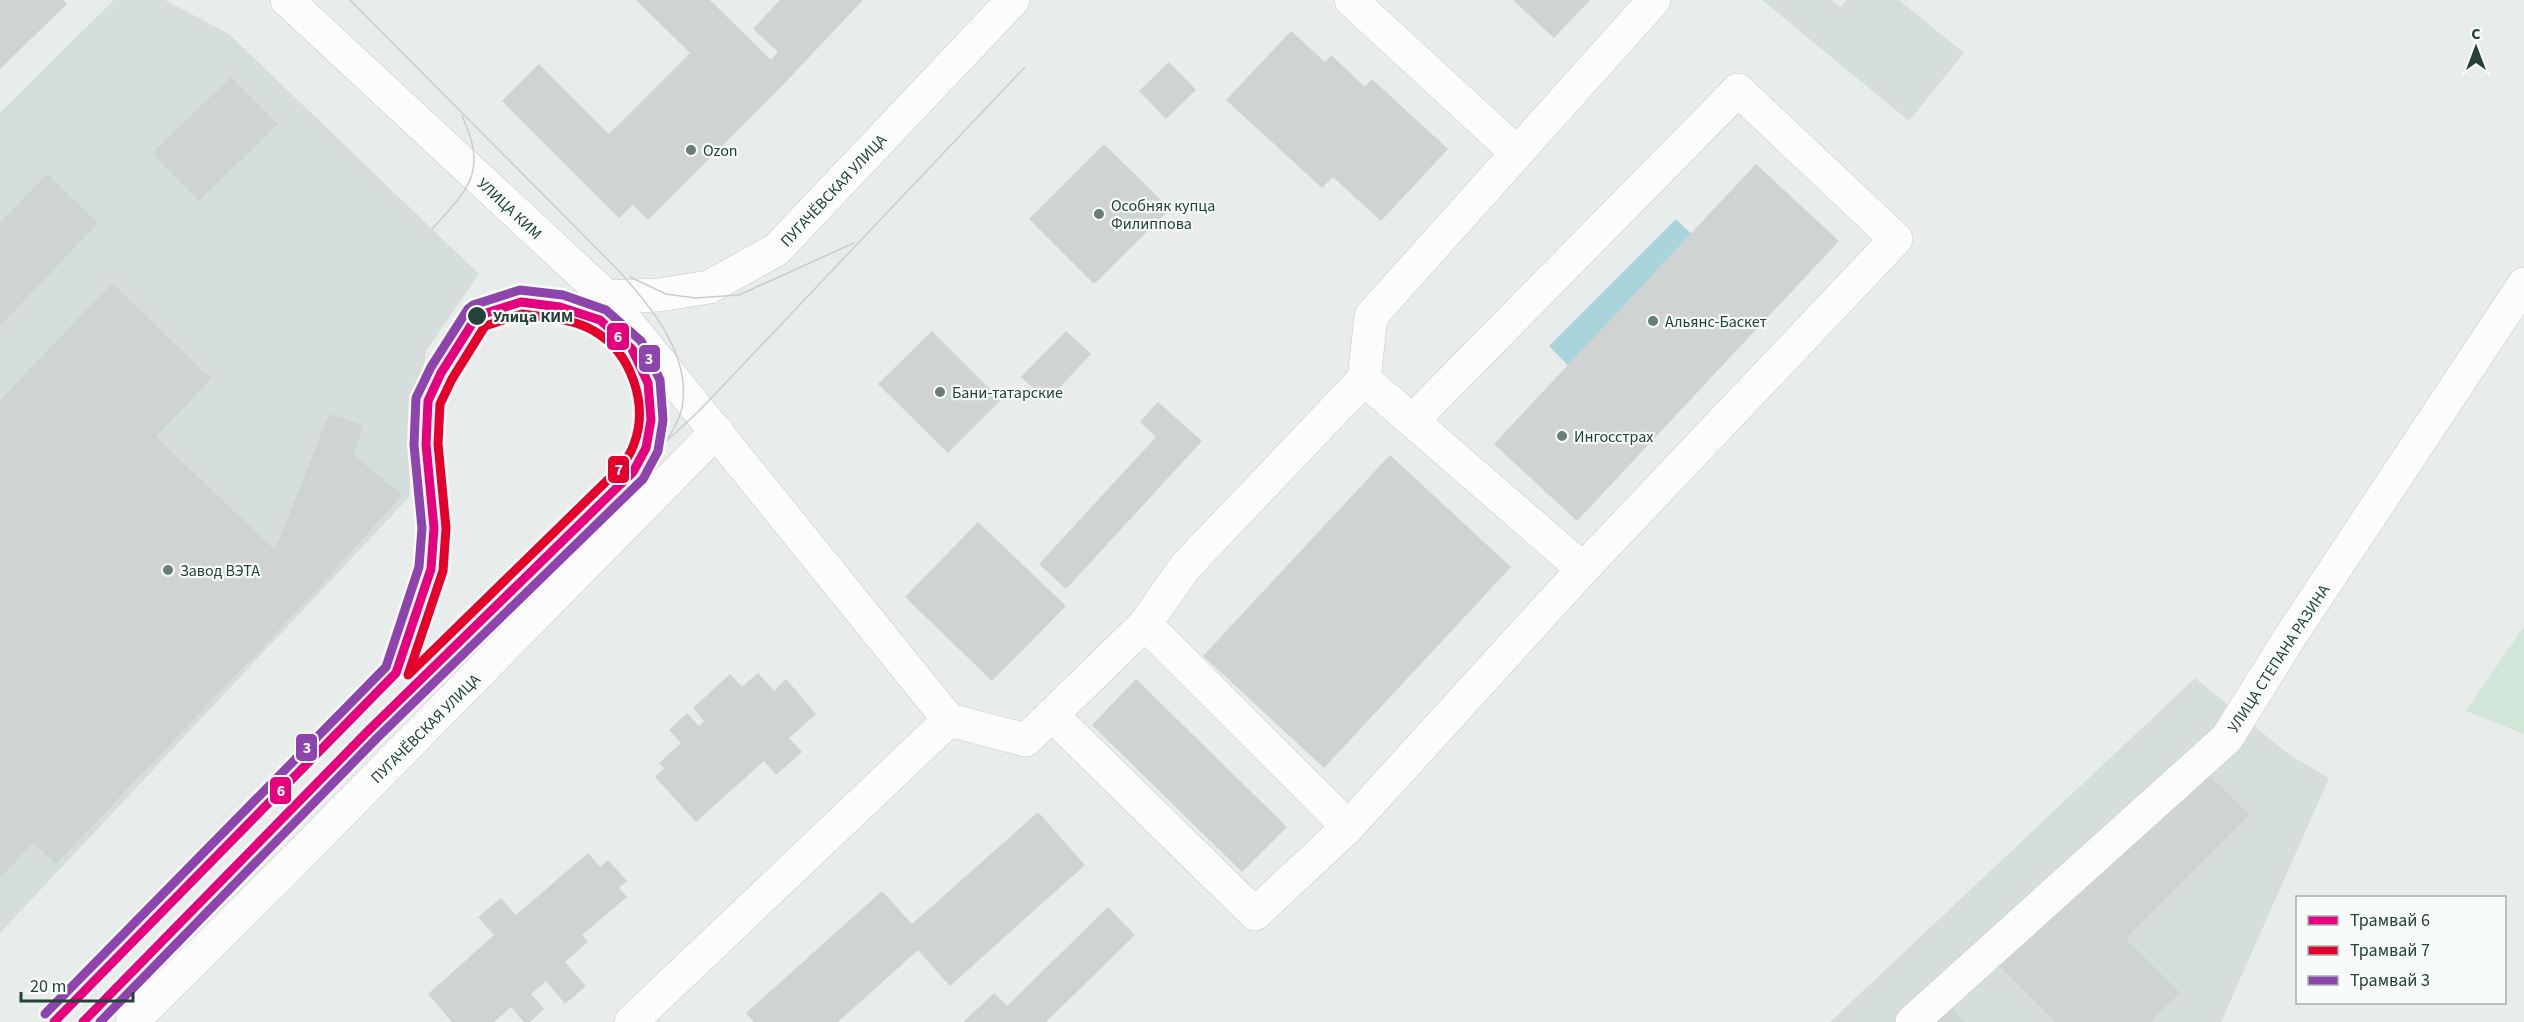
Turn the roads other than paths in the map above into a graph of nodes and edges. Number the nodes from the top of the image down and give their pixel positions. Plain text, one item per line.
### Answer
1 (287, 0) edge
2 (1013, 0) edge
3 (1351, 0) edge
4 (1654, 0) edge
5 (1517, 153) junction
6 (2524, 284) edge
7 (607, 297) junction
8 (1364, 379) junction
9 (1412, 421) junction
10 (717, 431) junction
11 (1583, 569) junction
12 (1145, 624) junction
13 (1052, 716) junction
14 (949, 720) junction
15 (1348, 827) junction
16 (132, 1022) edge
17 (631, 1022) edge
18 (1912, 1022) edge

1 - 7 street, УЛИЦА КИМ
2 - 7 street, ПУГАЧЁВСКАЯ УЛИЦА
3 - 5 street
4 - 5 street
5 - 8 street
6 - 18 street, УЛИЦА СТЕПАНА РАЗИНА
7 - 10 street, УЛИЦА КИМ
8 - 9 street
8 - 12 street
9 - 11 street
9 - 11 street
10 - 14 street, УЛИЦА КИМ
10 - 16 street, ПУГАЧЁВСКАЯ УЛИЦА
11 - 15 street
12 - 13 street
12 - 15 street
13 - 14 street
13 - 15 street
14 - 17 street

